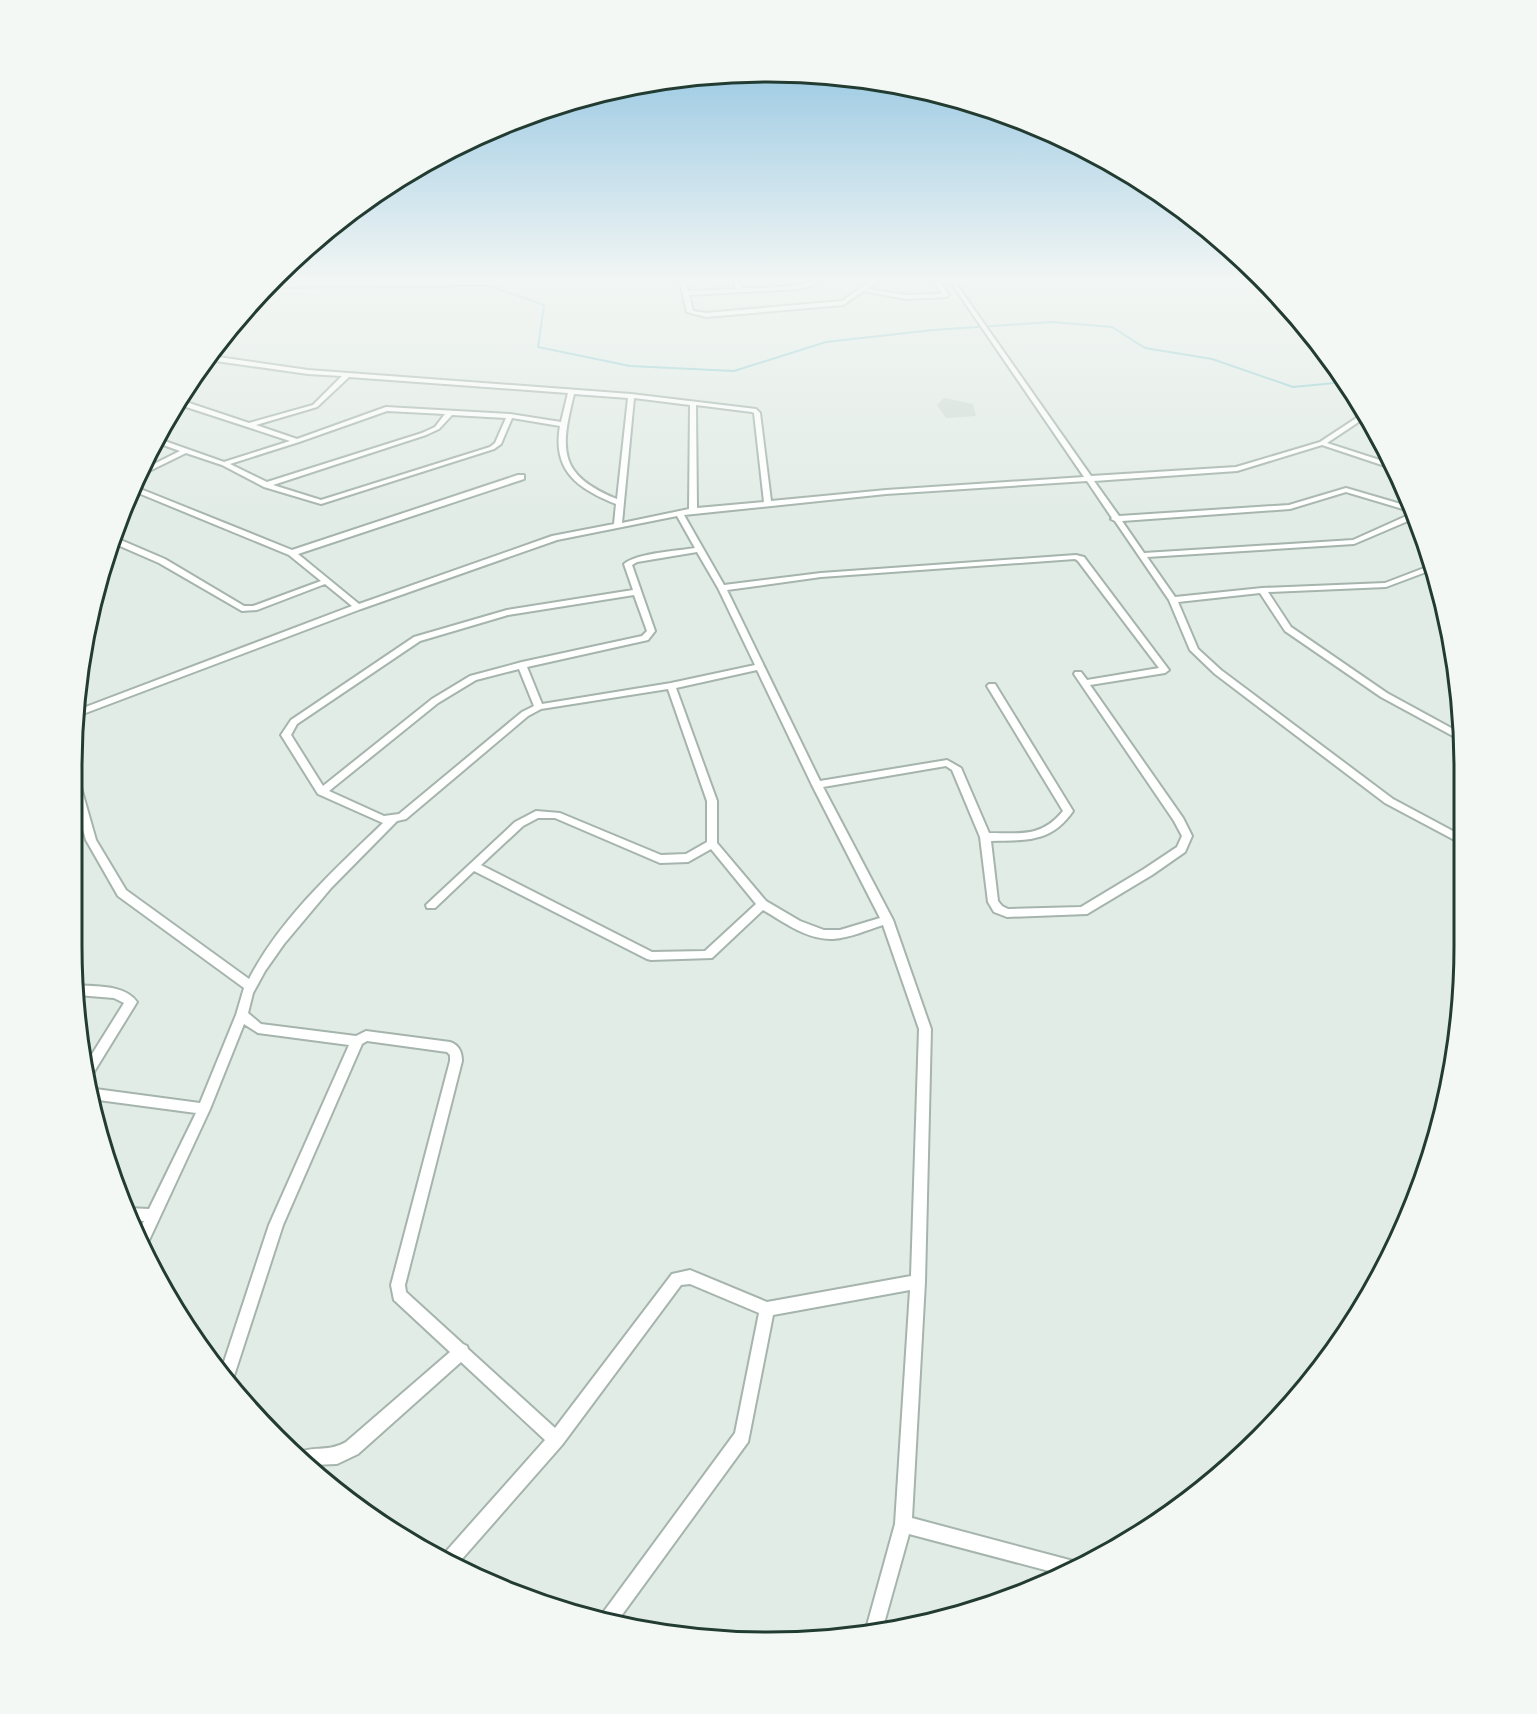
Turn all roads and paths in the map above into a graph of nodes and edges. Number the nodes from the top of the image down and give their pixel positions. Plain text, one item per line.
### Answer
1 (1005, 358) edge
2 (218, 359) edge
3 (347, 375) junction
4 (571, 393) junction
5 (631, 396) junction
6 (693, 403) junction
7 (187, 405) edge
8 (451, 412) junction
9 (510, 416) junction
10 (1359, 419) edge
11 (562, 424) junction
12 (249, 426) junction
13 (297, 441) junction
14 (164, 443) edge
15 (1322, 443) junction
16 (185, 451) junction
17 (224, 464) junction
18 (1383, 464) edge
19 (152, 468) edge
20 (521, 477) dead end
21 (1089, 478) junction
22 (267, 485) junction
23 (141, 492) edge
24 (618, 502) junction
25 (768, 504) junction
26 (1402, 507) edge
27 (693, 511) junction
28 (679, 513) junction
29 (1407, 518) edge
30 (1115, 519) junction
31 (618, 524) junction
32 (121, 543) edge
33 (700, 549) junction
34 (292, 553) junction
35 (1142, 555) junction
36 (1425, 570) edge
37 (327, 581) junction
38 (722, 588) junction
39 (1262, 590) junction
40 (637, 592) junction
41 (1173, 600) junction
42 (358, 607) junction
43 (522, 665) junction
44 (761, 666) junction
45 (1078, 674) dead end
46 (1086, 683) junction
47 (671, 686) junction
48 (992, 686) dead end
49 (539, 707) junction
50 (85, 710) edge
51 (1453, 733) edge
52 (817, 784) junction
53 (322, 792) junction
54 (82, 808) edge
55 (392, 821) junction
56 (985, 837) junction
57 (1454, 837) edge
58 (712, 844) junction
59 (473, 866) junction
60 (762, 904) junction
61 (431, 905) dead end
62 (887, 920) junction
63 (249, 986) junction
64 (84, 991) edge
65 (242, 1015) junction
66 (357, 1041) junction
67 (93, 1063) edge
68 (100, 1094) edge
69 (204, 1109) junction
70 (138, 1215) edge
71 (153, 1216) junction
72 (146, 1232) edge
73 (918, 1282) junction
74 (767, 1309) junction
75 (462, 1351) junction
76 (229, 1369) edge
77 (556, 1439) junction
78 (312, 1458) edge
79 (903, 1524) junction
80 (454, 1555) edge
81 (1061, 1566) edge
82 (613, 1613) edge
83 (874, 1623) edge

1 - 21 street
2 - 3 street
3 - 4 street
3 - 12 street
4 - 5 street
4 - 11 street
5 - 6 street
5 - 24 street
6 - 25 street
6 - 27 street
7 - 12 street
8 - 9 street
8 - 13 street
8 - 22 street
9 - 11 street
9 - 22 street
10 - 15 street
11 - 24 street
12 - 13 street
13 - 17 street
14 - 16 street
15 - 18 street
15 - 21 street
16 - 17 street
16 - 19 street
17 - 22 street
20 - 34 street
21 - 25 street
21 - 30 street
23 - 34 street
24 - 31 street
25 - 27 street
26 - 30 street
27 - 28 street
28 - 31 street
28 - 33 street
29 - 35 street
30 - 35 street
31 - 42 street
32 - 37 street
33 - 38 street
33 - 40 street
34 - 37 street
35 - 41 street
36 - 39 street
37 - 42 street
38 - 44 street
38 - 46 street
39 - 41 street
39 - 51 street
40 - 43 street
40 - 53 street
41 - 57 street
42 - 50 street
43 - 49 street
43 - 53 street
44 - 47 street
44 - 52 street
45 - 46 street
46 - 56 street
47 - 49 street
47 - 58 street
48 - 56 street
49 - 55 street
52 - 56 street
52 - 62 street
53 - 55 street
54 - 63 street
55 - 63 street
58 - 59 street
58 - 60 street
59 - 60 street
59 - 61 street
60 - 62 street
62 - 73 street
63 - 65 street
64 - 67 street
65 - 66 street
65 - 69 street
66 - 75 street
66 - 76 street
68 - 69 street
69 - 71 street
70 - 71 street
71 - 72 street
73 - 74 street
73 - 79 street
74 - 77 street
74 - 82 street
75 - 77 street
75 - 78 street
77 - 80 street
79 - 81 street
79 - 83 street

